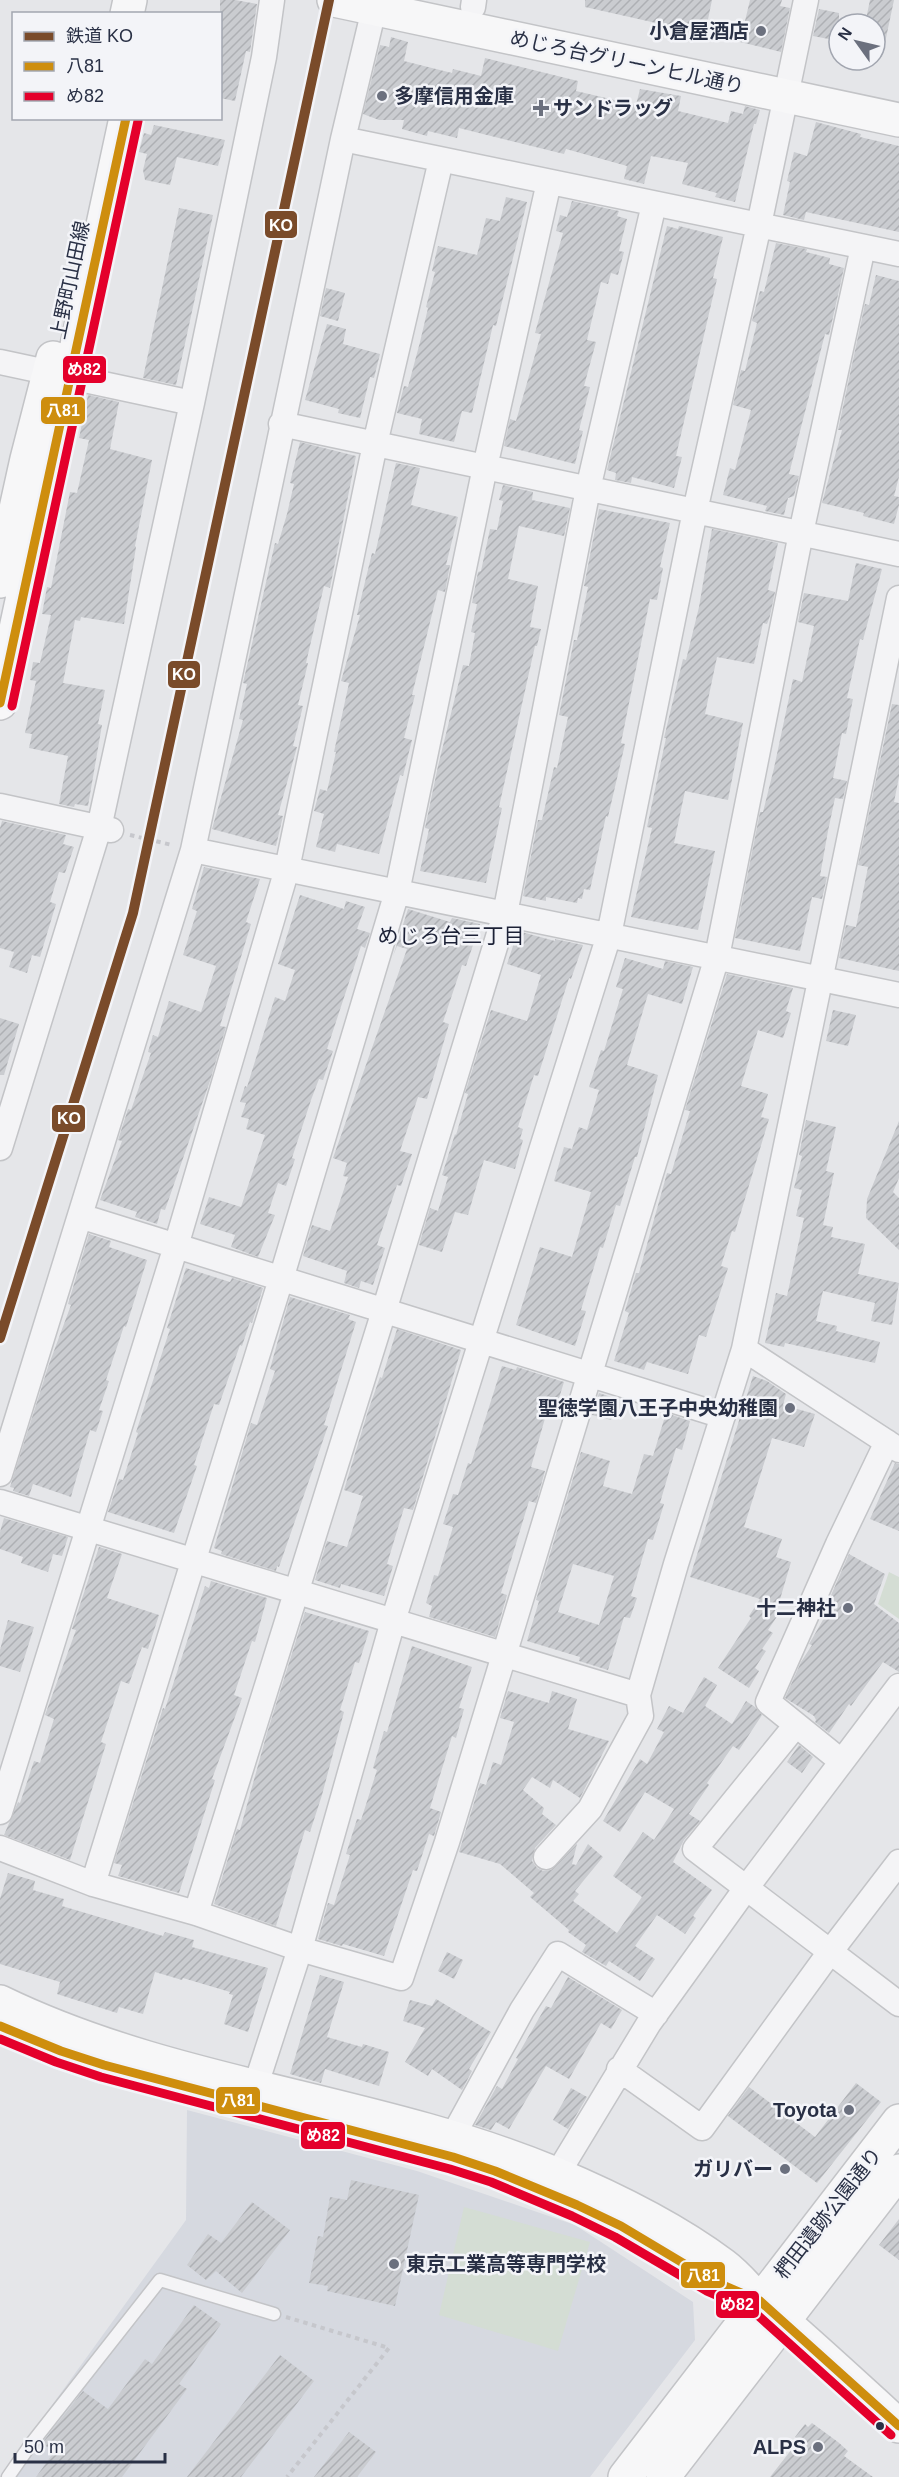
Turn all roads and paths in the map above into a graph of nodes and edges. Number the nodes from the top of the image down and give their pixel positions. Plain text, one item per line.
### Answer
1 (272, 0) edge
2 (806, 0) edge
3 (463, 2) edge
4 (349, 3) edge
5 (578, 40) junction
6 (788, 85) junction
7 (899, 97) edge
8 (105, 120) edge
9 (125, 120) edge
10 (899, 120) edge
11 (343, 139) junction
12 (441, 160) junction
13 (549, 182) junction
14 (654, 204) junction
15 (759, 225) junction
16 (863, 247) junction
17 (899, 254) edge
18 (0, 362) edge
19 (61, 375) junction
20 (192, 403) junction
21 (281, 424) junction
22 (375, 444) junction
23 (485, 467) junction
24 (588, 489) junction
25 (28, 510) junction
26 (695, 511) junction
27 (801, 533) junction
28 (899, 554) edge
29 (0, 581) edge
30 (899, 598) edge
31 (6, 649) edge
32 (0, 704) edge
33 (0, 806) edge
34 (105, 829) junction
35 (193, 850) junction
36 (287, 869) junction
37 (397, 892) junction
38 (504, 914) junction
39 (609, 935) junction
40 (717, 957) junction
41 (822, 979) junction
42 (899, 995) edge
43 (0, 1148) edge
44 (80, 1216) junction
45 (176, 1246) junction
46 (281, 1279) junction
47 (384, 1311) junction
48 (481, 1341) junction
49 (744, 1349) junction
50 (590, 1375) junction
51 (723, 1416) junction
52 (893, 1446) edge
53 (0, 1474) edge
54 (0, 1502) edge
55 (89, 1529) junction
56 (194, 1561) junction
57 (296, 1592) junction
58 (393, 1621) junction
59 (504, 1655) junction
60 (899, 1686) edge
61 (638, 1695) junction
62 (796, 1725) junction
63 (841, 1761) junction
64 (0, 1812) edge
65 (0, 1848) edge
66 (546, 1857) dead end
67 (899, 1862) edge
68 (93, 1884) junction
69 (747, 1887) junction
70 (196, 1913) junction
71 (300, 1950) junction
72 (830, 1952) junction
73 (0, 2002) edge
74 (899, 2004) edge
75 (656, 2014) junction
76 (0, 2026) edge
77 (620, 2069) junction
78 (252, 2094) junction
79 (899, 2121) edge
80 (448, 2146) junction
81 (899, 2171) edge
82 (552, 2183) junction
83 (772, 2311) junction
84 (274, 2314) joint
85 (899, 2426) edge
86 (8, 2477) edge
87 (287, 2477) edge
88 (625, 2477) edge
89 (663, 2477) edge

1 - 20 street
2 - 6 street
3 - 5 street, めじろ台グリーンヒル通り
4 - 5 street, めじろ台グリーンヒル通り
4 - 11 street
5 - 6 street, めじろ台グリーンヒル通り
6 - 7 street, めじろ台グリーンヒル通り
6 - 10 street, めじろ台グリーンヒル通り
6 - 15 street
8 - 19 street, 上野町山田線
9 - 19 street, 上野町山田線
11 - 12 street
11 - 21 street
12 - 13 street
12 - 22 street
13 - 14 street
13 - 23 street
14 - 15 street
14 - 24 street
15 - 16 street
15 - 26 street
16 - 17 street
16 - 27 street
18 - 19 street
19 - 20 street
19 - 25 street, 上野町山田線
20 - 34 street
21 - 22 street
21 - 35 street
22 - 23 street
22 - 36 street
23 - 24 street
23 - 37 street
24 - 26 street
24 - 38 street
25 - 29 street, 上野町山田線
25 - 31 street, 上野町山田線
26 - 27 street
26 - 39 street
27 - 28 street
27 - 40 street
30 - 41 street
31 - 32 street, 上野町山田線
33 - 34 street
34 - 35 path
34 - 43 street
35 - 36 street
35 - 44 street
36 - 37 street
36 - 45 street
37 - 38 street
37 - 46 street
38 - 39 street
38 - 47 street
39 - 40 street
39 - 48 street
40 - 41 street
40 - 50 street
41 - 42 street
41 - 49 street
44 - 45 street
44 - 53 street
45 - 46 street
45 - 55 street
46 - 47 street
46 - 56 street
47 - 48 street
47 - 57 street
48 - 50 street
48 - 58 street
49 - 51 street
49 - 52 street
50 - 51 street
50 - 59 street
51 - 61 street
52 - 62 street
54 - 55 street
55 - 56 street
55 - 64 street
56 - 57 street
56 - 68 street
57 - 58 street
57 - 70 street
58 - 59 street
58 - 71 street
59 - 61 street
59 - 71 street
60 - 63 street
61 - 66 street
62 - 63 street
62 - 69 street
63 - 69 street
65 - 68 street
67 - 72 street
68 - 70 street
69 - 72 street
69 - 75 street
70 - 71 street
71 - 78 street
72 - 74 street
72 - 77 street
73 - 78 street
75 - 77 street
75 - 80 street
76 - 78 street
77 - 82 street
78 - 80 street
79 - 83 street, 椚田遺跡公園通り
80 - 82 street
81 - 83 street, 椚田遺跡公園通り
82 - 83 street
83 - 85 street
83 - 88 street, 椚田遺跡公園通り
83 - 89 street, 椚田遺跡公園通り
84 - 86 lane
84 - 87 path

